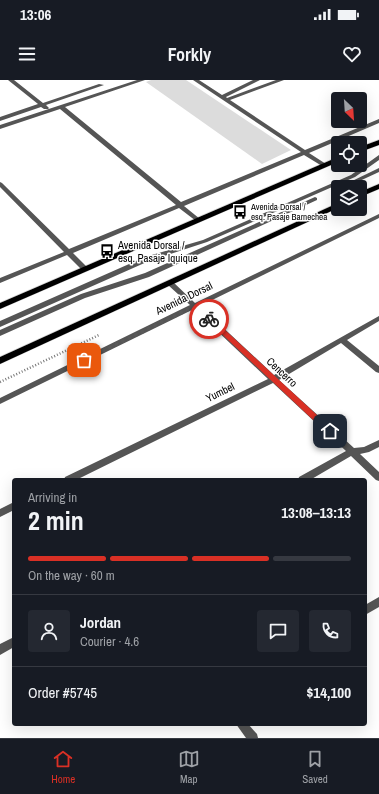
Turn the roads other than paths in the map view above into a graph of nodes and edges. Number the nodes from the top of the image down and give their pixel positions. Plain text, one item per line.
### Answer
1 (11, 80) edge
2 (142, 80) edge
3 (196, 80) edge
4 (258, 80) edge
5 (281, 80) edge
6 (101, 85) dead end
7 (224, 98) junction
8 (42, 105) junction
9 (61, 107) junction
10 (49, 111) junction
11 (0, 119) edge
12 (379, 121) edge
13 (0, 127) edge
14 (379, 142) edge
15 (367, 147) edge
16 (305, 152) junction
17 (379, 157) edge
18 (331, 162) edge
19 (324, 165) junction
20 (379, 170) edge
21 (357, 180) edge
22 (0, 184) edge
23 (379, 186) edge
24 (331, 191) edge
25 (367, 192) edge
26 (180, 205) junction
27 (331, 208) edge
28 (379, 216) edge
29 (198, 220) junction
30 (67, 252) junction
31 (85, 269) junction
32 (0, 281) edge
33 (170, 283) junction
34 (0, 306) edge
35 (195, 306) junction
36 (379, 318) edge
37 (0, 324) edge
38 (0, 333) edge
39 (342, 340) junction
40 (0, 361) edge
41 (379, 370) edge
42 (274, 379) junction
43 (0, 401) edge
44 (379, 443) edge
45 (352, 452) junction
46 (379, 477) edge
47 (72, 478) edge
48 (306, 478) edge
49 (12, 507) edge
50 (0, 513) edge
51 (379, 602) edge
52 (367, 609) edge
53 (12, 643) edge
54 (0, 650) edge
55 (244, 726) edge
56 (253, 738) edge

1 - 8 street
2 - 9 street
3 - 7 street
4 - 7 street
5 - 7 street
6 - 8 street
7 - 16 street
8 - 10 street
8 - 11 street
9 - 10 street
9 - 26 street
10 - 13 street
12 - 16 street
14 - 15 main road
16 - 19 street
16 - 26 street
17 - 37 street
18 - 19 main road
19 - 29 main road
20 - 21 street
22 - 30 street
23 - 25 main road
24 - 38 street
26 - 29 street
26 - 30 street
27 - 33 main road, Avenida Dorsal
28 - 35 street, Avenida Dorsal
29 - 31 main road
30 - 31 street
30 - 32 street
31 - 34 main road
33 - 35 street, Cencerro
33 - 40 main road, Avenida Dorsal
35 - 42 street, Cencerro
35 - 43 street, Avenida Dorsal
36 - 39 street, Yumbel
39 - 41 street
39 - 42 street, Yumbel
42 - 45 street, Cencerro
42 - 47 street, Yumbel
44 - 45 street
45 - 46 street, Cencerro
45 - 48 street
49 - 50 street
51 - 52 street
53 - 54 street
55 - 56 street

